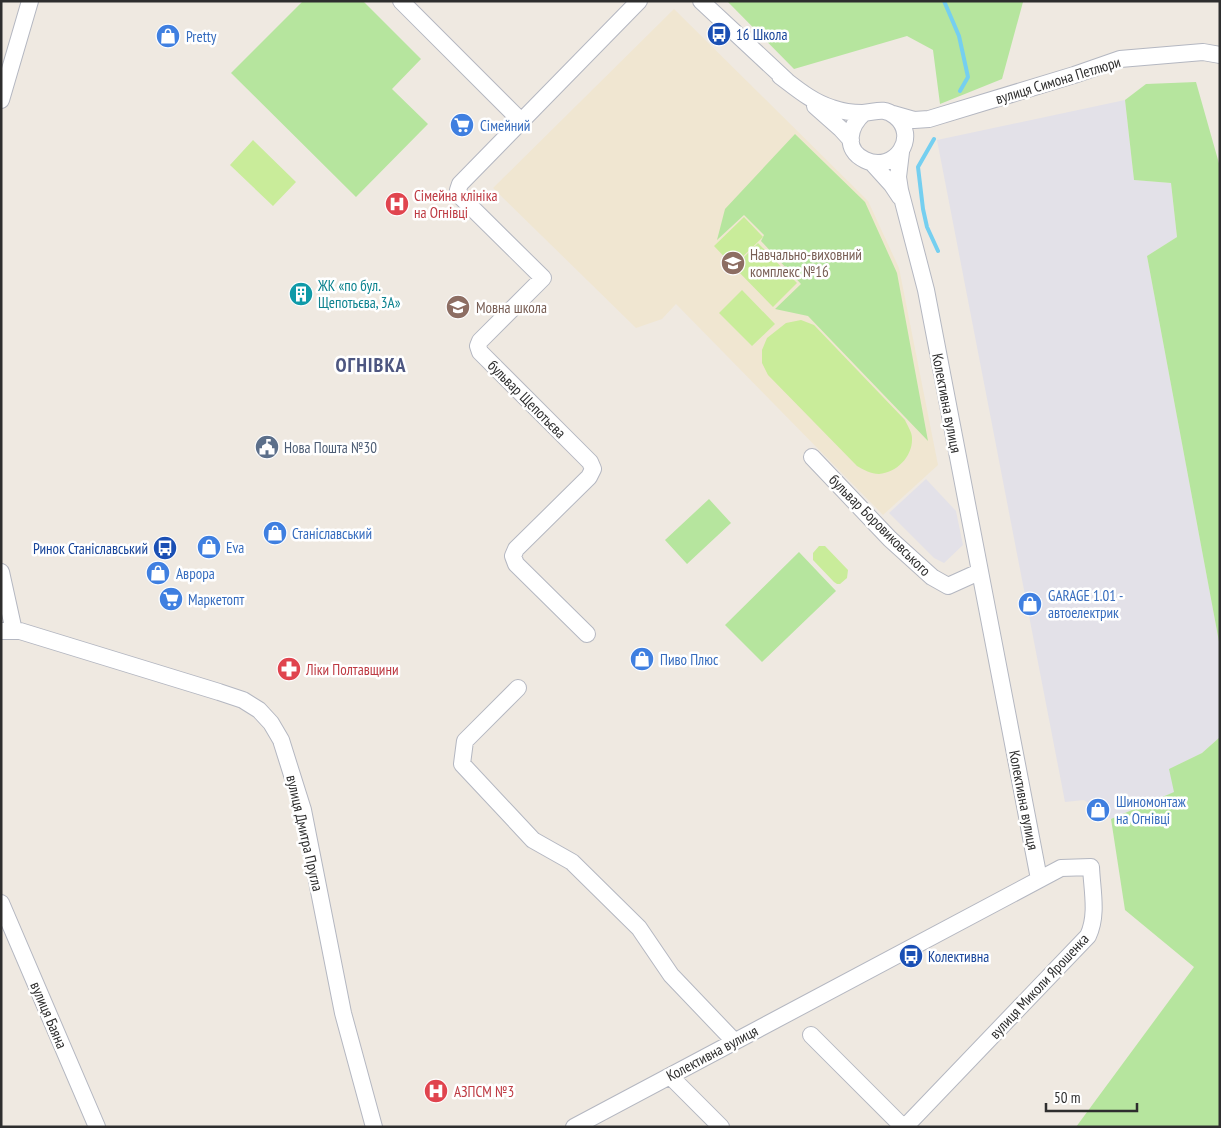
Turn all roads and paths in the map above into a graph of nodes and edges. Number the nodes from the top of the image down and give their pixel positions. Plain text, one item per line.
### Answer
1 (30, 1) edge
2 (401, 1) edge
3 (639, 1) edge
4 (701, 1) edge
5 (1220, 55) edge
6 (780, 76) junction
7 (1, 100) edge
8 (864, 113) junction
9 (893, 114) junction
10 (929, 119) junction
11 (521, 121) junction
12 (851, 140) junction
13 (903, 147) junction
14 (873, 164) junction
15 (905, 206) junction
16 (812, 458) dead end
17 (1, 572) edge
18 (979, 572) junction
19 (8, 631) edge
20 (587, 634) dead end
21 (518, 688) dead end
22 (1039, 879) junction
23 (1, 903) edge
24 (811, 1035) dead end
25 (734, 1042) junction
26 (670, 1076) junction
27 (97, 1127) edge
28 (374, 1127) edge
29 (574, 1127) edge
30 (721, 1127) edge
31 (904, 1127) edge

1 - 7 street
2 - 11 street
3 - 11 street, бульвар Щепотьєва
4 - 6 street
5 - 10 street, вулиця Симона Петлюри
6 - 8 street
6 - 12 street
8 - 9 street
8 - 12 street
9 - 10 street, вулиця Симона Петлюри
9 - 13 street
10 - 13 street, вулиця Симона Петлюри
11 - 20 street, бульвар Щепотьєва
12 - 14 street
13 - 14 street
13 - 15 street, Колективна вулиця
14 - 15 street, Колективна вулиця
15 - 18 street, Колективна вулиця
16 - 18 street, бульвар Боровиковського
17 - 19 street, вулиця Дмитра Пругла
18 - 22 street, Колективна вулиця
19 - 28 street, вулиця Дмитра Пругла
21 - 25 street
22 - 25 street, Колективна вулиця
22 - 31 street, вулиця Миколи Ярошенка
23 - 27 street, вулиця Баяна
24 - 31 street
25 - 26 street, Колективна вулиця
26 - 29 street, Колективна вулиця
26 - 30 street

